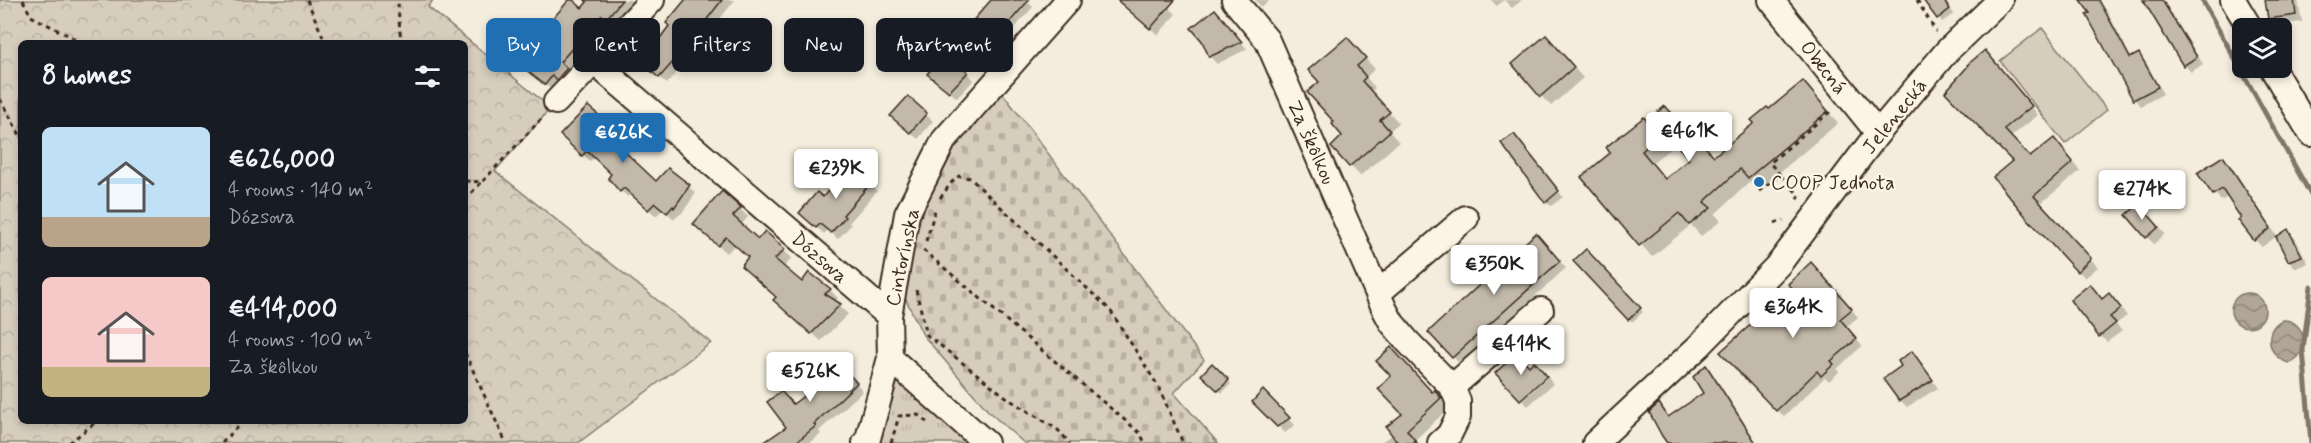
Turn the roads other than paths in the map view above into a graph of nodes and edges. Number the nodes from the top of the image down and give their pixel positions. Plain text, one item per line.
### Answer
1 (651, 0) edge
2 (1068, 0) edge
3 (1234, 0) edge
4 (1771, 0) edge
5 (2000, 0) edge
6 (2233, 0) edge
7 (635, 18) edge
8 (2244, 18) edge
9 (586, 72) edge
10 (605, 72) edge
11 (2278, 78) edge
12 (556, 102) road end
13 (1878, 133) junction
14 (2311, 134) edge
15 (1466, 218) dead end
16 (1377, 293) junction
17 (1541, 310) dead end
18 (889, 316) junction
19 (890, 358) junction
20 (1452, 387) junction
21 (880, 443) edge
22 (986, 443) edge
23 (1440, 443) edge
24 (1594, 443) edge

1 - 7 street
2 - 18 street, Cintorínska
3 - 16 street, Za škôlkou
4 - 13 street, Obecná
5 - 13 street, Jelenecká
6 - 8 street
9 - 12 street
10 - 18 street, Dózsova
11 - 14 street
13 - 24 street, Jelenecká
15 - 16 street
16 - 20 street, Za škôlkou
17 - 20 street
18 - 19 street
19 - 21 street
19 - 22 street
20 - 23 street

